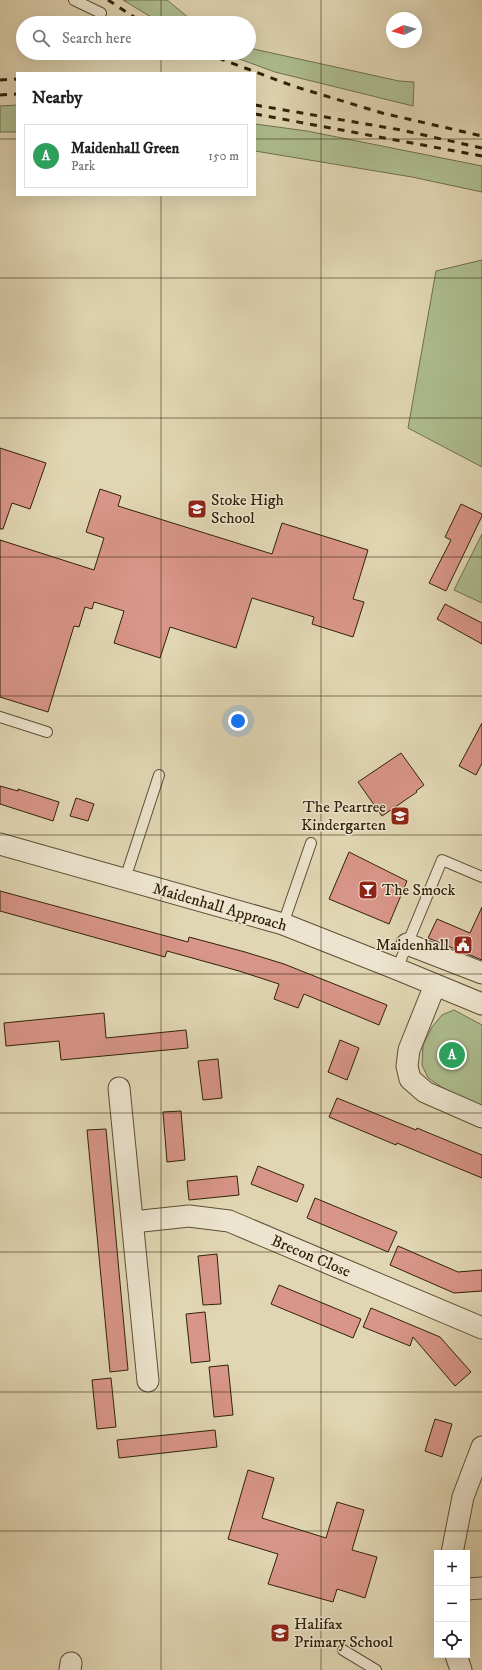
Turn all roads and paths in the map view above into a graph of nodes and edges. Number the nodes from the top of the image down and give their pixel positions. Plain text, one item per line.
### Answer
1 (74, 0) edge
2 (101, 13) dead end
3 (0, 717) edge
4 (47, 732) dead end
5 (159, 775) dead end
6 (311, 843) dead end
7 (0, 844) edge
8 (482, 877) edge
9 (126, 879) junction
10 (283, 924) junction
11 (407, 944) junction
12 (397, 968) junction
13 (482, 973) edge
14 (435, 985) junction
15 (482, 1004) edge
16 (119, 1088) dead end
17 (482, 1117) edge
18 (133, 1222) junction
19 (482, 1328) edge
20 (148, 1381) dead end
21 (482, 1447) edge
22 (453, 1550) edge
23 (482, 1588) edge
24 (470, 1589) edge
25 (343, 1650) dead end
26 (457, 1658) edge
27 (376, 1670) edge
28 (461, 1670) edge

1 - 2 lane
3 - 4 lane
5 - 9 lane
6 - 10 lane
7 - 9 street, Maidenhall Approach
8 - 11 lane
9 - 10 street, Maidenhall Approach
10 - 12 street, Maidenhall Approach
11 - 12 lane
11 - 13 street
12 - 14 street, Maidenhall Approach
14 - 15 street, Maidenhall Approach
14 - 17 street
16 - 18 street
18 - 19 street, Brecon Close
18 - 20 street
21 - 22 street
23 - 24 street
25 - 27 lane
26 - 28 street

